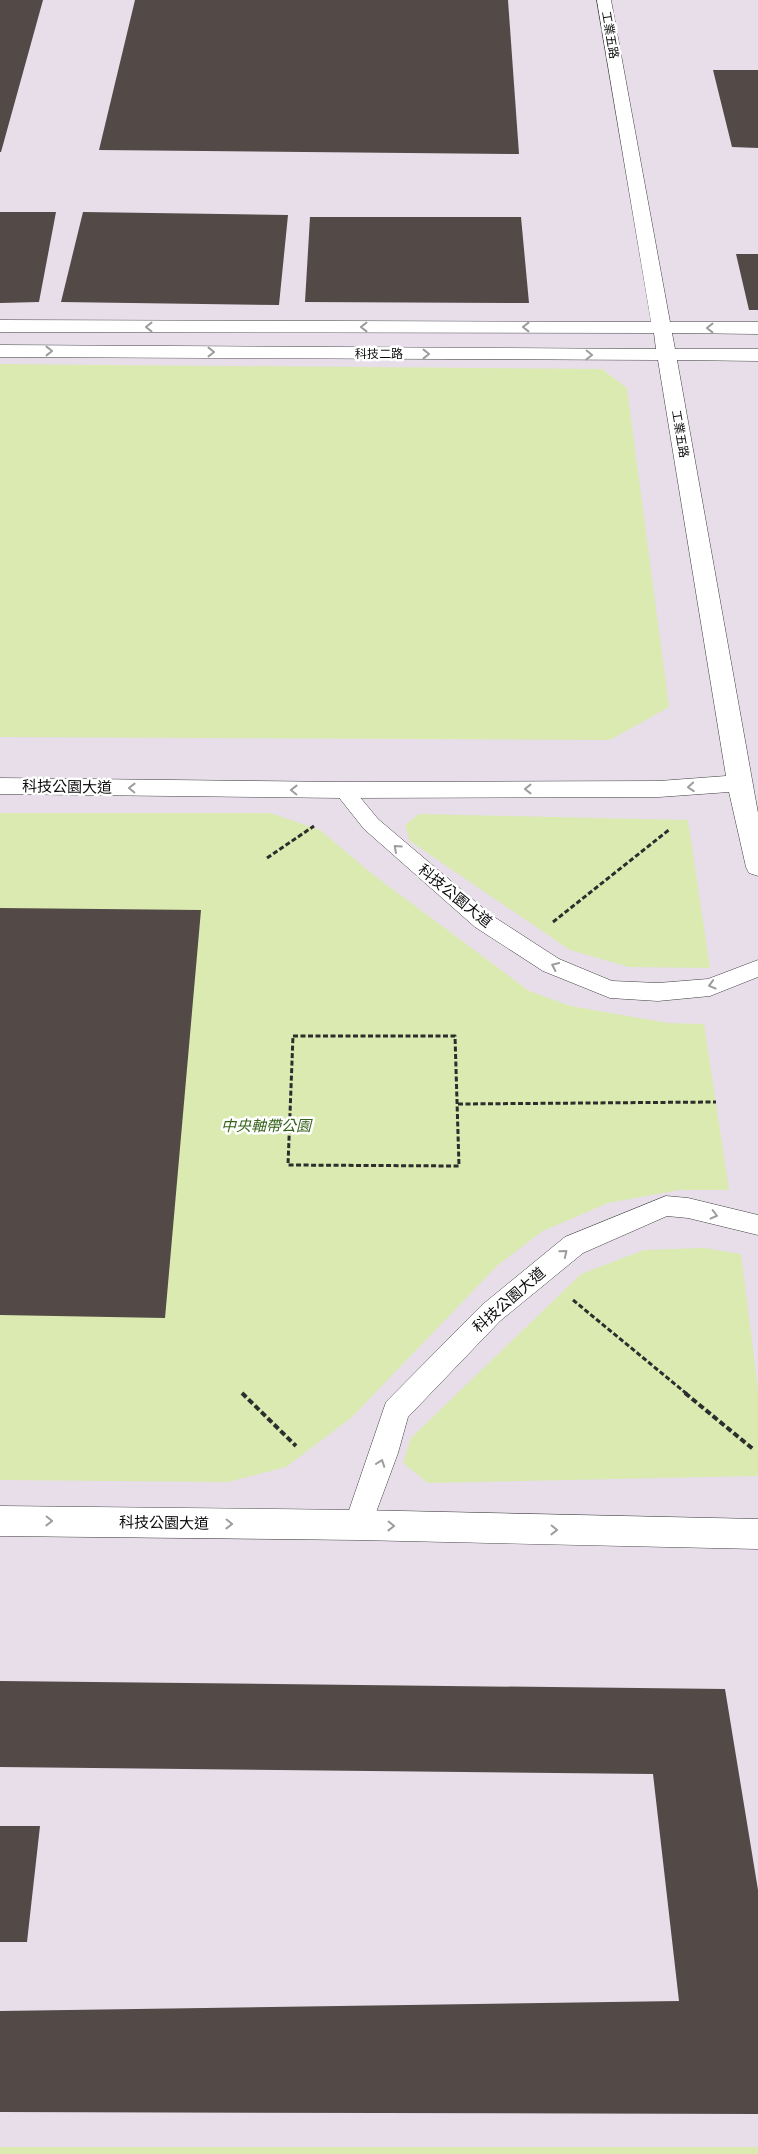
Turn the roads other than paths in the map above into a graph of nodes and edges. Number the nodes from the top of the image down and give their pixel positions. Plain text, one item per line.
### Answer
1 (604, 0) edge
2 (0, 326) edge
3 (662, 328) junction
4 (758, 328) edge
5 (0, 351) edge
6 (758, 355) edge
7 (667, 356) junction
8 (739, 783) junction
9 (0, 786) edge
10 (343, 790) junction
11 (758, 867) edge
12 (758, 968) edge
13 (758, 1226) edge
14 (0, 1521) edge
15 (358, 1525) junction
16 (758, 1534) edge

1 - 3 street, 工業五路
3 -> 2 street, 科技二路
4 -> 3 street, 科技二路
3 - 7 street, 工業五路
5 -> 7 street, 科技二路
6 - 7 street, 科技二路
7 - 8 street, 工業五路
8 -> 10 street, 科技公園大道
8 - 11 street, 工業五路
10 -> 9 street, 科技公園大道
12 -> 10 lane, 科技公園大道
15 -> 13 lane, 科技公園大道
14 -> 15 street, 科技公園大道
15 -> 16 street, 科技公園大道

